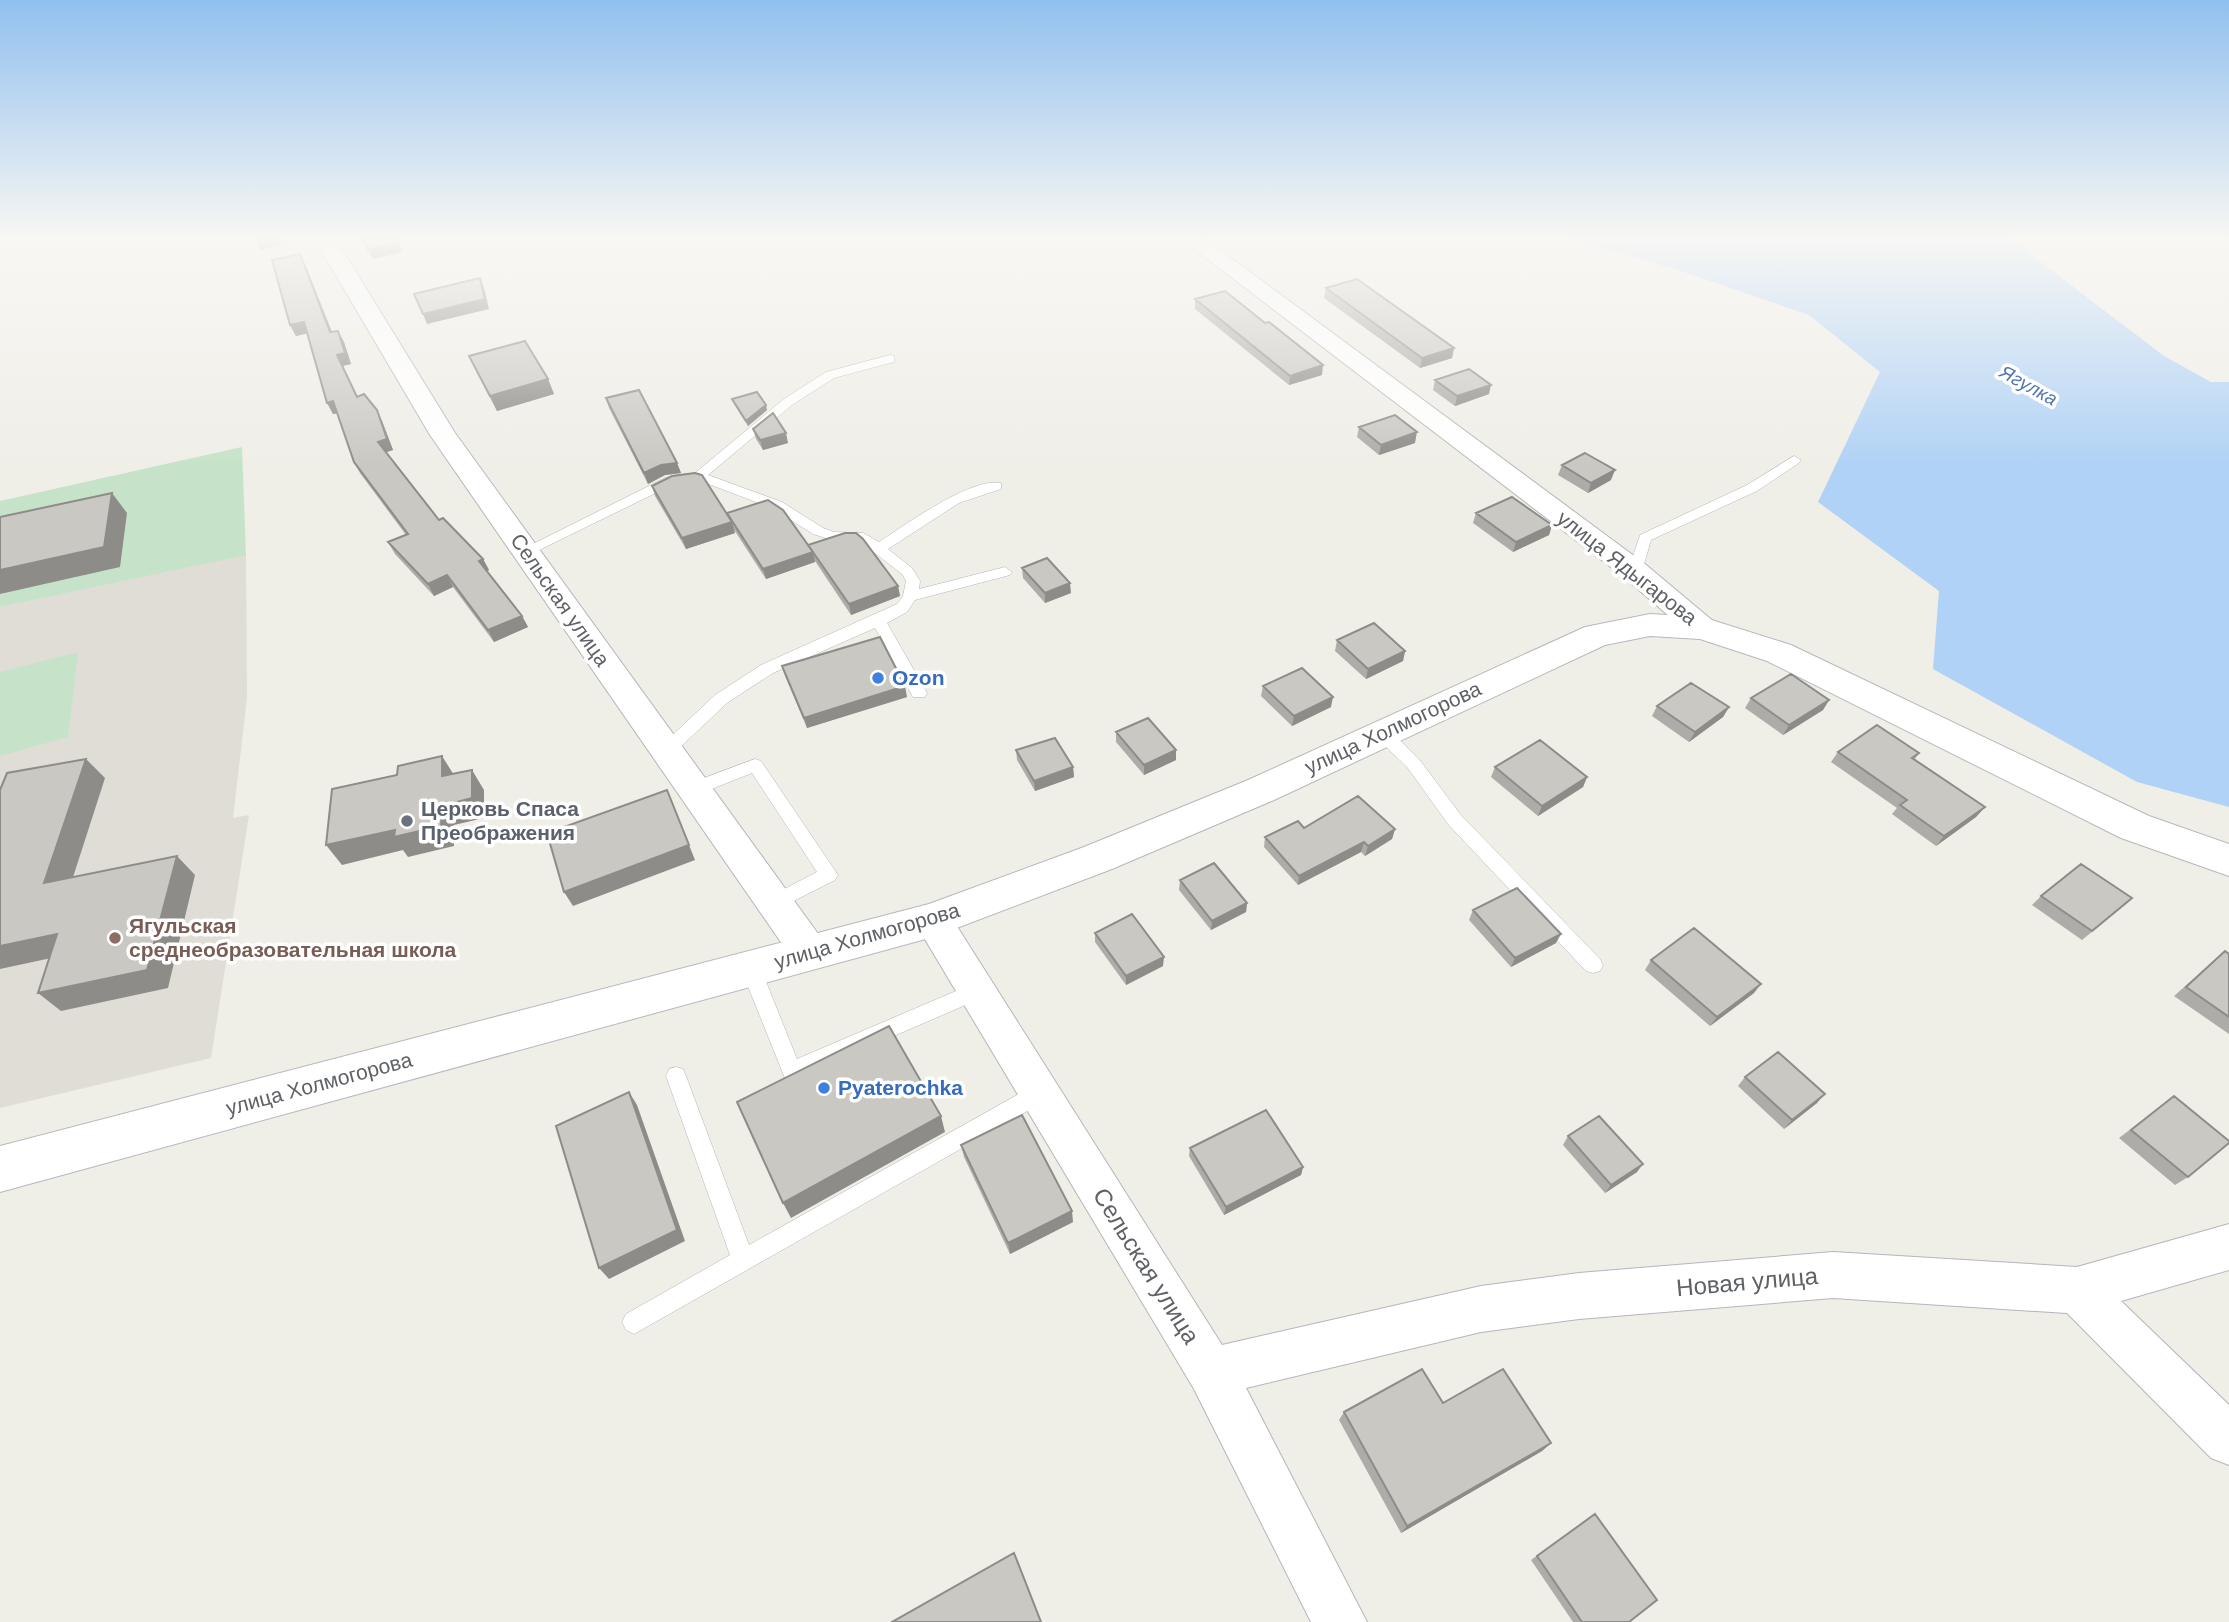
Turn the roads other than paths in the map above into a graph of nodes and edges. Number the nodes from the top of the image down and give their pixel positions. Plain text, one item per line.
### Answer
1 (370, 314) edge
2 (1291, 314) edge
3 (890, 359) dead end
4 (1794, 460) dead end
5 (699, 477) junction
6 (996, 486) dead end
7 (879, 548) junction
8 (526, 551) junction
9 (1635, 571) junction
10 (1005, 572) dead end
11 (910, 596) junction
12 (878, 621) junction
13 (1702, 628) junction
14 (919, 693) dead end
15 (1382, 733) junction
16 (667, 750) junction
17 (694, 789) junction
18 (2229, 860) edge
19 (774, 903) junction
20 (933, 920) junction
21 (810, 953) junction
22 (1593, 965) dead end
23 (751, 969) junction
24 (977, 991) junction
25 (676, 1076) dead end
26 (1040, 1093) junction
27 (0, 1169) edge
28 (2229, 1247) edge
29 (743, 1261) junction
30 (2077, 1290) junction
31 (634, 1322) dead end
32 (1211, 1371) junction
33 (2229, 1440) edge
34 (1340, 1622) edge

1 - 8 street, Сельская улица
2 - 9 street, улица Ядыгарова
3 - 5 lane
4 - 9 lane
5 - 7 lane
5 - 8 lane
6 - 7 lane
7 - 11 lane
8 - 16 street, Сельская улица
9 - 13 street, улица Ядыгарова
10 - 11 lane
11 - 12 lane
12 - 14 lane
12 - 16 lane
13 - 15 street, улица Холмогорова
13 - 18 street, улица Ядыгарова
15 - 20 street, улица Холмогорова
15 - 22 lane
16 - 17 street, Сельская улица
17 - 19 street, Сельская улица
17 - 19 lane
19 - 21 street, Сельская улица
20 - 21 street, улица Холмогорова
20 - 24 street, Сельская улица
21 - 23 street, улица Холмогорова
23 - 24 lane
23 - 27 street, улица Холмогорова
24 - 26 street, Сельская улица
25 - 29 lane
26 - 29 lane
26 - 32 street, Сельская улица
28 - 30 street, Новая улица
29 - 31 lane
30 - 32 street, Новая улица
30 - 33 street
32 - 34 street, Сельская улица

